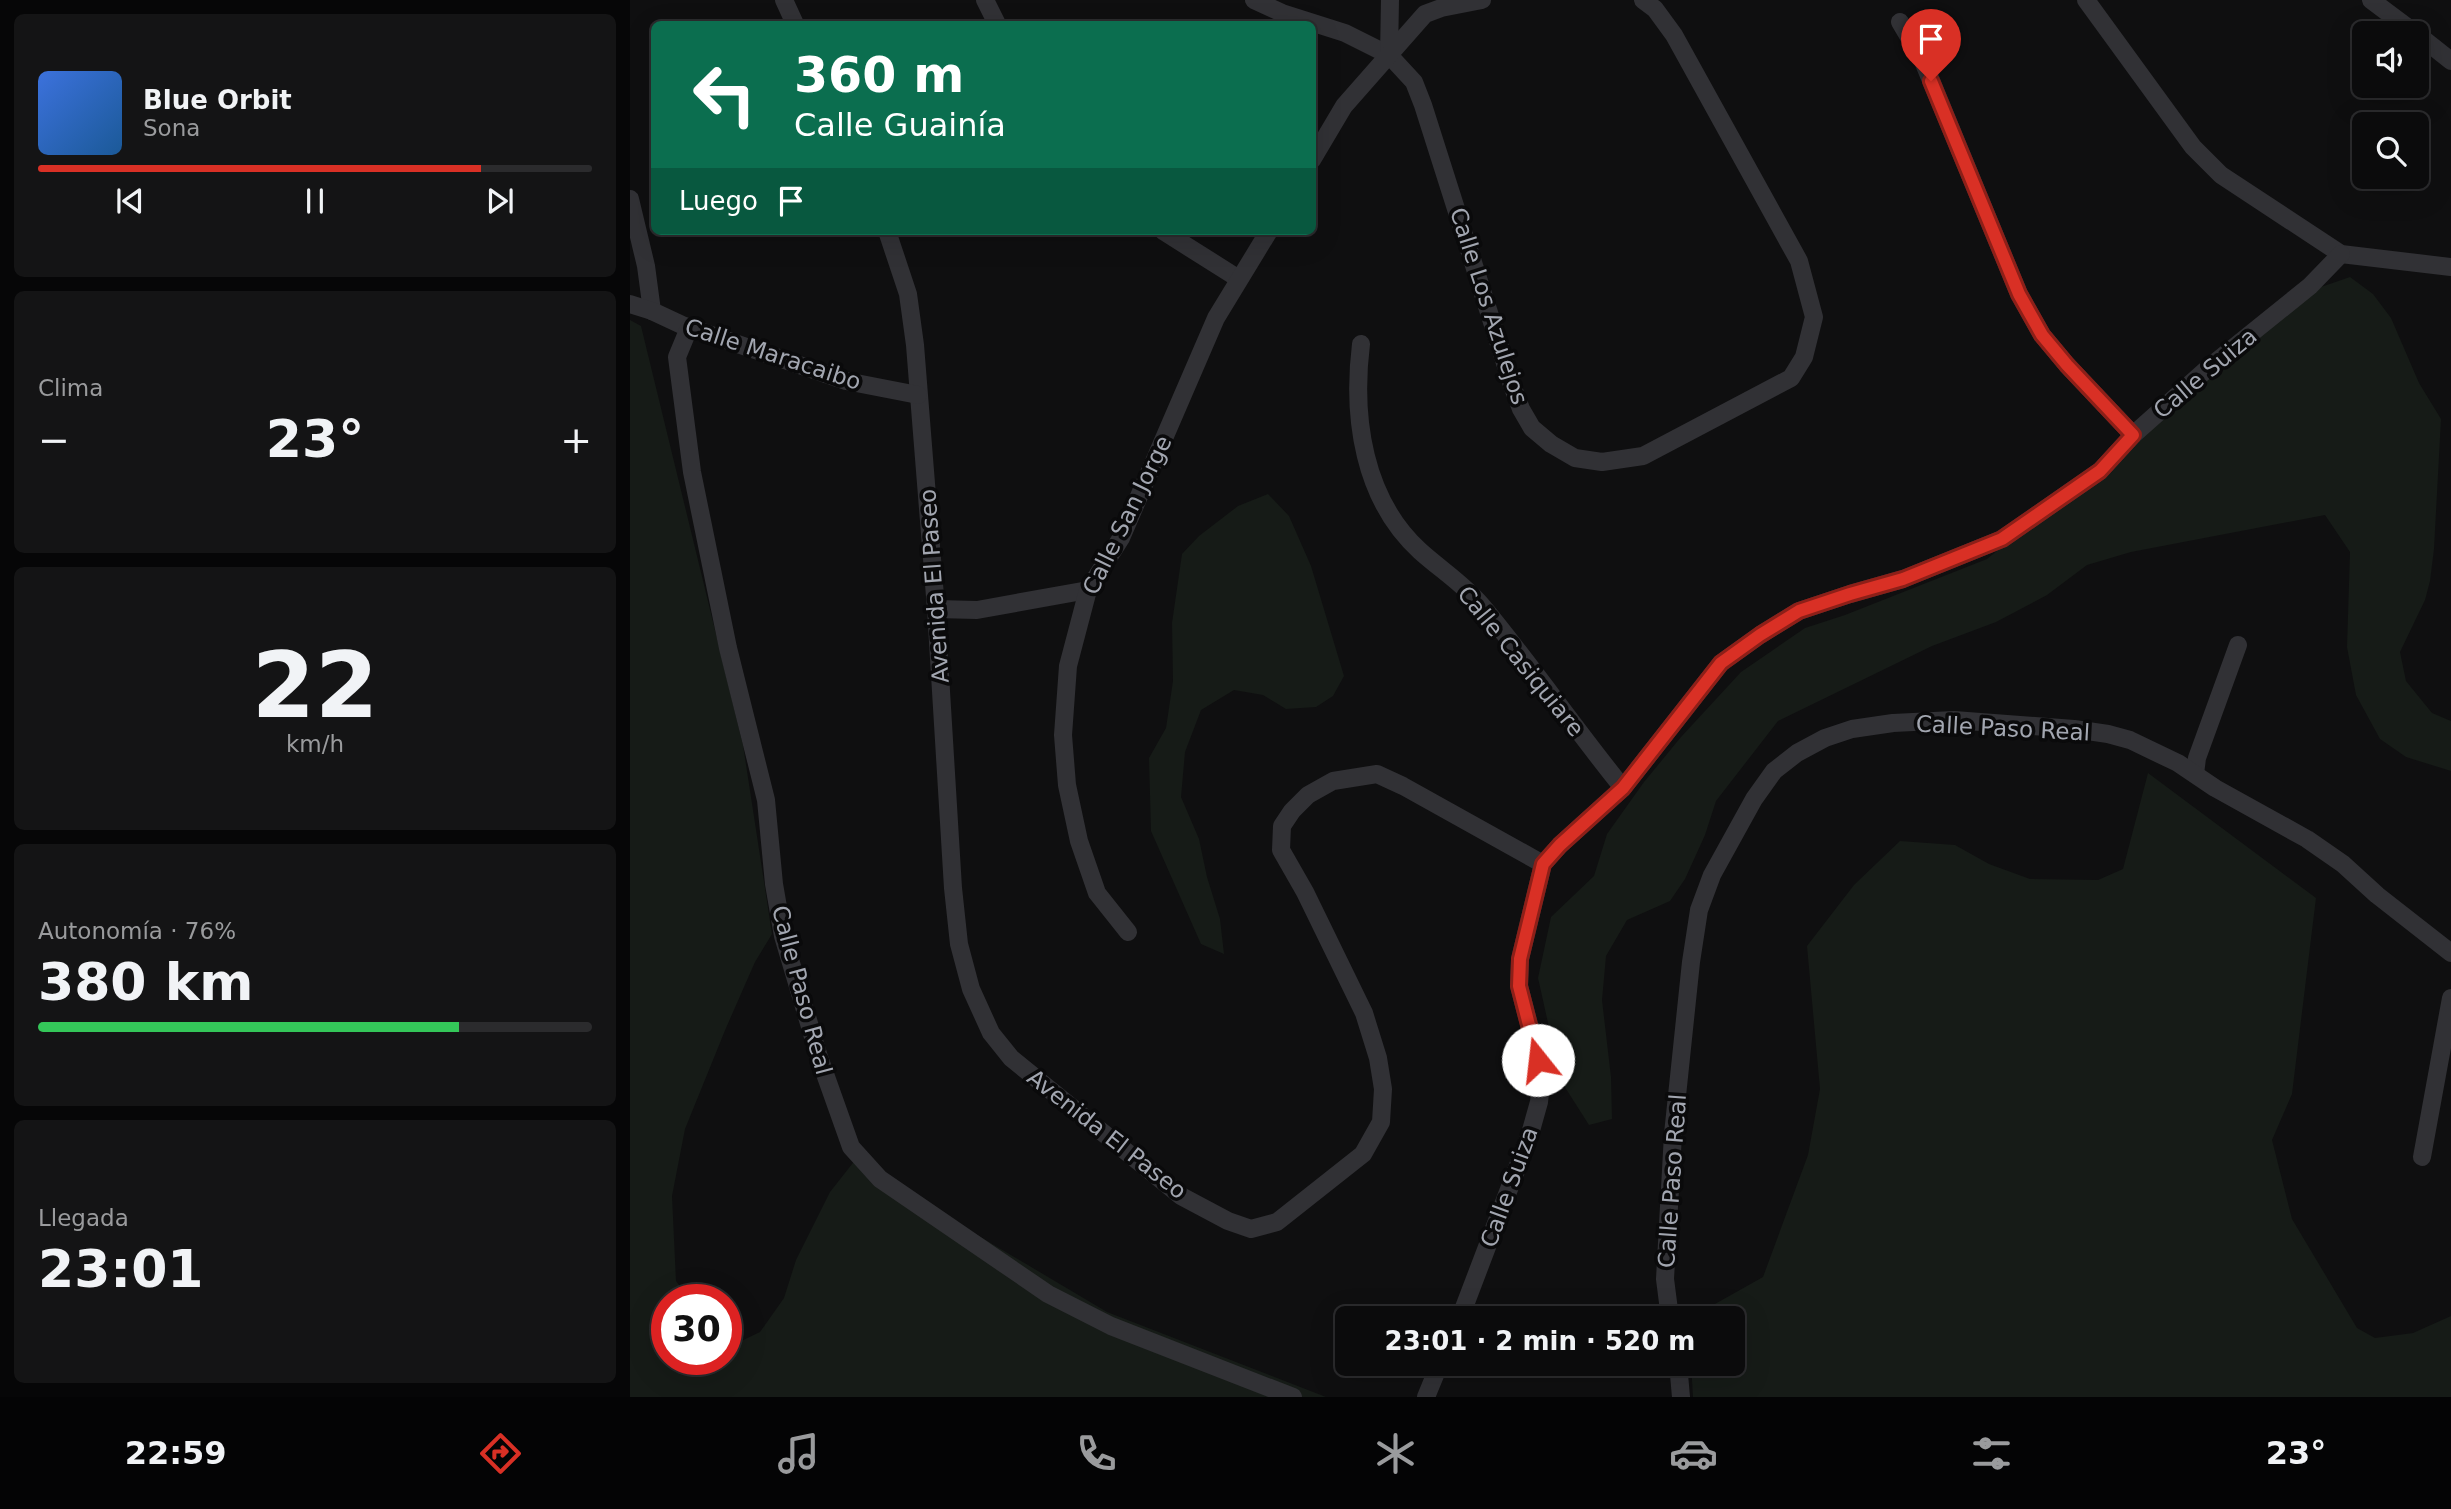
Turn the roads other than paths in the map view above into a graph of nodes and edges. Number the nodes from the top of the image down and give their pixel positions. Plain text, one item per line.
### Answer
1 (784, 0) edge
2 (985, 0) edge
3 (1254, 0) edge
4 (1390, 0) edge
5 (1482, 0) edge
6 (1643, 0) edge
7 (2086, 0) edge
8 (2371, 0) edge
9 (794, 21) edge
10 (996, 21) edge
11 (1308, 21) edge
12 (2399, 21) edge
13 (1900, 22) dead end
14 (1316, 24) edge
15 (2429, 44) edge
16 (1389, 55) junction
17 (2451, 61) edge
18 (1316, 153) edge
19 (630, 199) edge
20 (888, 235) edge
21 (1169, 235) edge
22 (1266, 235) edge
23 (2341, 254) junction
24 (2451, 267) edge
25 (1239, 279) junction
26 (630, 304) edge
27 (652, 311) junction
28 (689, 328) junction
29 (1361, 344) dead end
30 (918, 395) junction
31 (2133, 435) junction
32 (1088, 590) junction
33 (936, 609) junction
34 (2238, 645) dead end
35 (2195, 774) junction
36 (1623, 788) junction
37 (1543, 864) junction
38 (1128, 932) dead end
39 (2451, 953) edge
40 (2451, 998) edge
41 (2422, 1157) dead end
42 (1465, 1306) edge
43 (1668, 1306) edge
44 (1435, 1376) edge
45 (1679, 1376) edge
46 (1293, 1397) edge
47 (1426, 1397) edge
48 (1681, 1397) edge

1 - 9 street
2 - 10 street
3 - 11 street
4 - 16 street
5 - 16 street
6 - 16 street, Calle Los Azulejos
7 - 23 street
8 - 12 street
13 - 31 street
14 - 16 street
15 - 17 street
16 - 18 street
19 - 27 street
20 - 30 street, Avenida El Paseo
21 - 25 street
22 - 25 street, Calle San Jorge
23 - 24 street
23 - 31 street, Calle Suiza
25 - 32 street, Calle San Jorge
26 - 27 street, Calle Maracaibo
27 - 28 street, Calle Maracaibo
28 - 30 street, Calle Maracaibo
28 - 46 street, Calle Paso Real
29 - 36 street, Calle Casiquiare
30 - 33 street, Avenida El Paseo
31 - 36 street, Calle Suiza
32 - 33 street
32 - 38 street, Calle San Jorge
33 - 37 street, Avenida El Paseo
34 - 35 street
35 - 39 street, Calle Paso Real
35 - 43 street, Calle Paso Real
36 - 37 street, Calle Suiza
37 - 42 street, Calle Suiza
40 - 41 street
44 - 47 street
45 - 48 street

